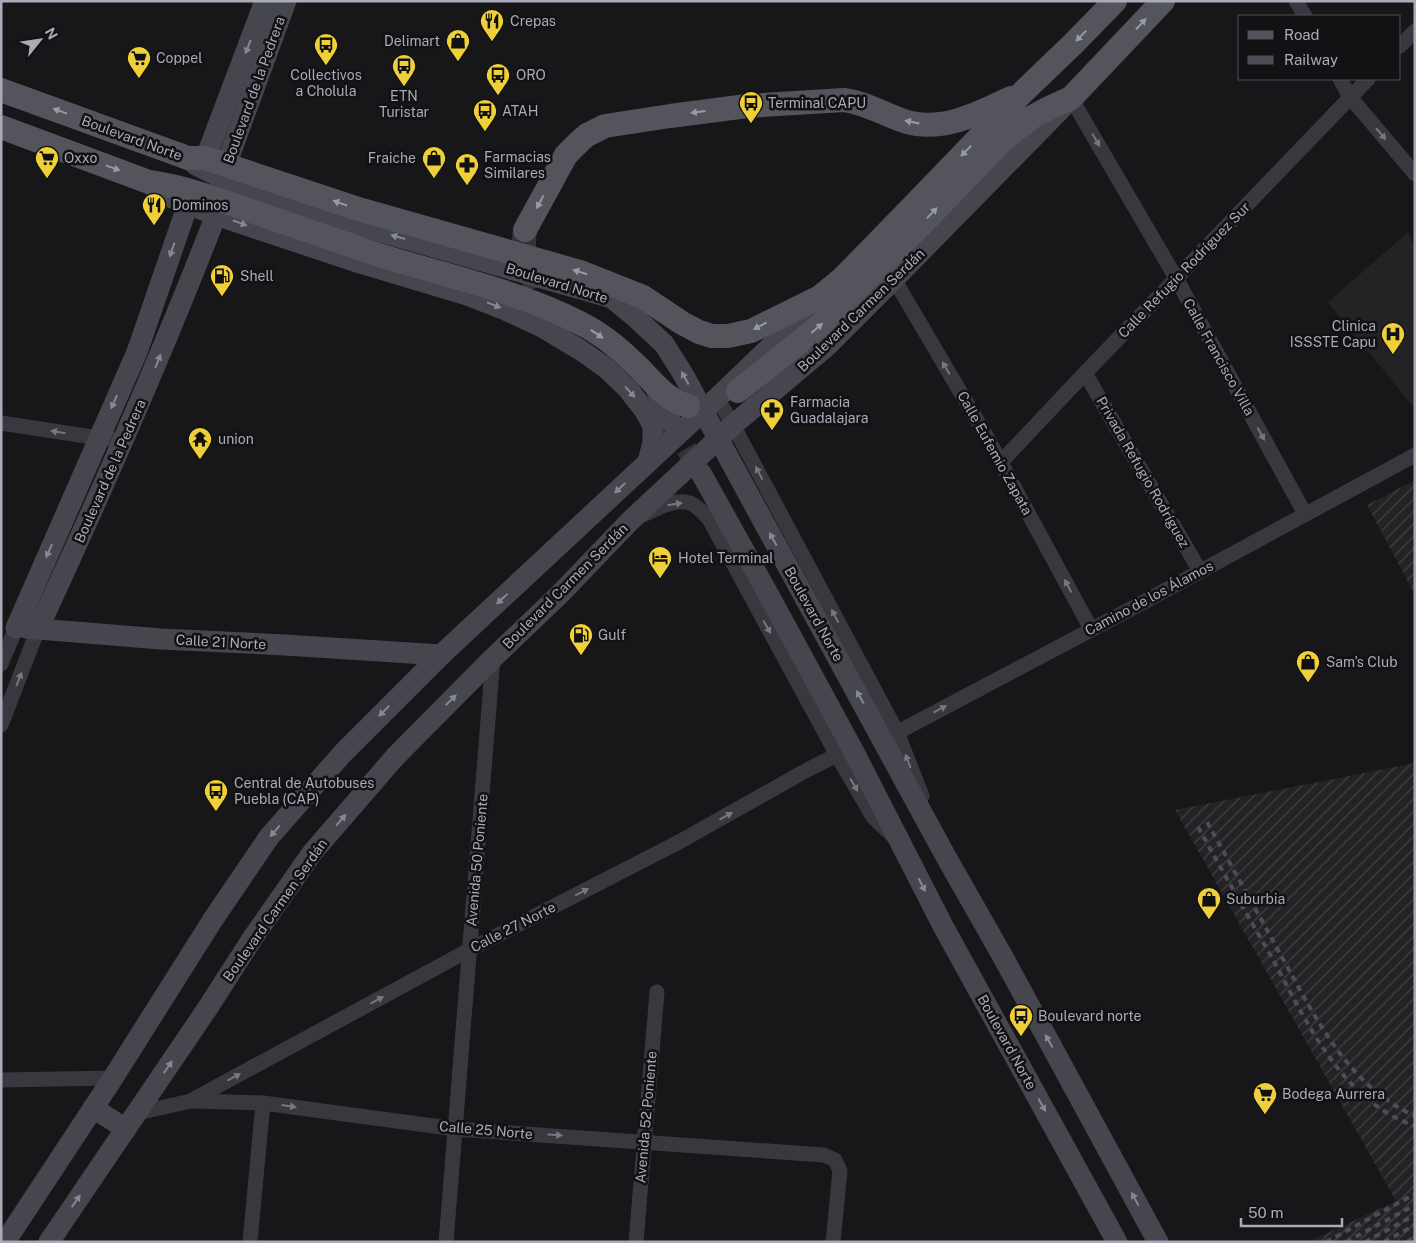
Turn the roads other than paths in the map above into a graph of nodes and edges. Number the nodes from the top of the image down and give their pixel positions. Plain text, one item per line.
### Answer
1 (265, 1) edge
2 (286, 1) edge
3 (1115, 1) edge
4 (1163, 1) edge
5 (1296, 1) edge
6 (1304, 15) edge
7 (1415, 31) edge
8 (1401, 45) edge
9 (1341, 80) edge
10 (1367, 80) edge
11 (1, 90) edge
12 (1024, 91) junction
13 (1350, 97) junction
14 (1072, 98) junction
15 (1, 127) edge
16 (209, 166) junction
17 (1415, 174) edge
18 (149, 182) junction
19 (188, 204) junction
20 (216, 215) junction
21 (525, 230) tunnel mouth
22 (1176, 278) junction
23 (894, 279) junction
24 (820, 297) junction
25 (1085, 373) junction
26 (653, 382) junction
27 (728, 395) junction
28 (688, 406) tunnel mouth
29 (670, 422) tunnel mouth
30 (1, 423) edge
31 (734, 425) junction
32 (99, 438) junction
33 (123, 440) junction
34 (1415, 455) edge
35 (648, 462) junction
36 (1001, 462) junction
37 (700, 473) tunnel mouth
38 (1305, 514) junction
39 (630, 521) junction
40 (1200, 571) junction
41 (8, 627) edge
42 (38, 629) junction
43 (1091, 629) junction
44 (441, 655) junction
45 (493, 658) junction
46 (1, 664) edge
47 (1, 725) edge
48 (890, 736) junction
49 (837, 755) junction
50 (900, 842) junction
51 (469, 950) junction
52 (657, 992) dead end
53 (113, 1078) junction
54 (1, 1080) edge
55 (191, 1101) junction
56 (263, 1103) junction
57 (93, 1108) junction
58 (132, 1121) junction
59 (456, 1128) junction
60 (644, 1142) junction
61 (55, 1236) edge
62 (5, 1242) edge
63 (250, 1242) edge
64 (446, 1242) edge
65 (636, 1242) edge
66 (833, 1242) edge
67 (1117, 1242) edge
68 (1158, 1242) edge

1 -> 16 main road, Boulevard de la Pedrera
2 - 16 main road, Boulevard de la Pedrera
3 -> 12 main road
14 -> 4 main road, Boulevard Carmen Serdán
5 - 6 street
7 - 8 street
9 - 13 street
10 - 13 street, Calle Refugio Rodríguez Sur
16 -> 11 main road, Boulevard Norte
12 -> 21 main road
12 -> 24 main road
13 -> 17 street
13 - 22 street, Calle Refugio Rodríguez Sur
14 -> 22 street, Calle Francisco Villa
14 - 23 main road, Boulevard Carmen Serdán
27 -> 14 main road
15 -> 18 main road, Boulevard Norte
24 -> 16 main road
48 -> 16 main road, Boulevard Norte
18 - 19 main road
18 -> 26 main road, Boulevard Norte
19 - 20 main road
19 -> 32 main road, Boulevard de la Pedrera
33 -> 20 main road, Boulevard de la Pedrera
20 -> 35 main road
22 - 25 street, Calle Refugio Rodríguez Sur
22 -> 38 street, Calle Francisco Villa
23 - 31 main road, Boulevard Carmen Serdán
36 -> 23 street, Calle Eufemio Zapata
24 - 27 main road
25 - 36 street, Calle Refugio Rodríguez Sur
25 - 40 street, Privada Refugio Rodríguez
26 - 28 main road
26 - 29 main road, Boulevard Norte
27 - 31 street, Boulevard Norte
27 - 35 main road
32 -> 30 street
31 - 39 main road, Boulevard Carmen Serdán
48 -> 31 street, Boulevard Norte
32 - 33 street
32 -> 41 main road, Boulevard de la Pedrera
33 - 42 main road, Boulevard de la Pedrera
34 - 38 street, Camino de los Álamos
35 -> 44 main road
43 -> 36 street, Calle Eufemio Zapata
37 - 50 main road, Boulevard Norte
38 - 40 street, Camino de los Álamos
39 - 45 main road, Boulevard Carmen Serdán
39 -> 49 street, Boulevard Norte
40 - 43 street, Camino de los Álamos
41 - 42 main road, Calle 21 Norte
41 - 46 street, Boulevard de la Pedrera
42 - 44 main road, Calle 21 Norte
47 -> 42 street, Boulevard de la Pedrera
48 -> 43 street, Camino de los Álamos
44 -> 53 main road
45 - 51 street, Avenida 50 Poniente
58 -> 45 main road, Boulevard Carmen Serdán
68 -> 48 main road, Boulevard Norte
49 -> 50 street, Boulevard Norte
51 -> 49 street, Calle 27 Norte
50 -> 67 main road, Boulevard Norte
55 -> 51 street, Calle 27 Norte
51 - 59 street, Avenida 50 Poniente
52 - 60 street, Avenida 52 Poniente
53 - 54 street
53 - 57 main road
55 - 56 street, Calle 25 Norte
55 - 58 street, Calle 25 Norte
56 -> 59 street, Calle 25 Norte
56 - 63 street
57 - 58 main road
57 - 62 main road
61 -> 58 main road, Boulevard Carmen Serdán
59 -> 60 street, Calle 25 Norte
59 - 64 street, Avenida 50 Poniente
60 - 65 street, Avenida 52 Poniente
60 - 66 street, Calle 25 Norte

